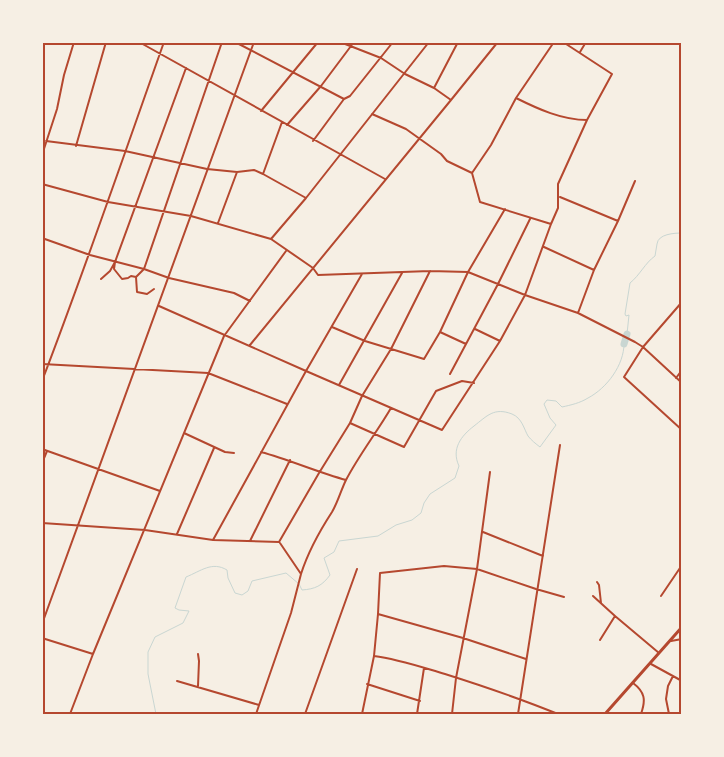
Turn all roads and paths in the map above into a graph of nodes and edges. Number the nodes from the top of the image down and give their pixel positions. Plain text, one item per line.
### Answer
1 (74, 42) edge
2 (106, 42) edge
3 (138, 42) edge
4 (164, 42) edge
5 (222, 42) edge
6 (235, 42) edge
7 (254, 42) edge
8 (318, 42) edge
9 (340, 42) edge
10 (354, 42) edge
11 (392, 42) edge
12 (429, 42) edge
13 (458, 42) edge
14 (499, 42) edge
15 (554, 42) edge
16 (563, 42) edge
17 (586, 42) edge
18 (350, 47) junction
19 (251, 50) junction
20 (580, 52) junction
21 (160, 56) junction
22 (381, 58) junction
23 (186, 68) junction
24 (295, 72) junction
25 (405, 74) junction
26 (209, 81) junction
27 (320, 86) junction
28 (434, 88) junction
29 (234, 95) junction
30 (516, 98) junction
31 (344, 99) junction
32 (451, 100) junction
33 (261, 111) junction
34 (372, 114) junction
35 (587, 120) junction
36 (282, 122) junction
37 (287, 125) junction
38 (420, 139) junction
39 (313, 140) junction
40 (46, 141) junction
41 (76, 146) junction
42 (125, 151) junction
43 (339, 155) junction
44 (42, 156) edge
45 (153, 158) junction
46 (180, 164) junction
47 (207, 169) junction
48 (237, 172) junction
49 (472, 173) junction
50 (263, 174) junction
51 (385, 179) junction
52 (635, 181) dead end
53 (42, 184) edge
54 (559, 197) junction
55 (306, 198) junction
56 (108, 202) junction
57 (135, 206) junction
58 (505, 209) junction
59 (163, 211) junction
60 (191, 216) junction
61 (531, 218) junction
62 (618, 221) junction
63 (218, 223) junction
64 (551, 224) junction
65 (42, 238) edge
66 (271, 239) junction
67 (543, 247) junction
68 (286, 251) junction
69 (90, 255) junction
70 (115, 262) junction
71 (313, 268) junction
72 (144, 269) junction
73 (594, 270) junction
74 (430, 271) junction
75 (468, 272) junction
76 (402, 273) junction
77 (362, 274) junction
78 (136, 277) junction
79 (169, 278) junction
80 (101, 279) dead end
81 (498, 284) junction
82 (154, 289) dead end
83 (525, 295) junction
84 (250, 301) junction
85 (682, 302) edge
86 (159, 306) junction
87 (578, 313) junction
88 (332, 327) junction
89 (475, 329) junction
90 (440, 332) junction
91 (224, 336) junction
92 (365, 340) junction
93 (500, 341) junction
94 (466, 344) junction
95 (249, 346) junction
96 (643, 347) junction
97 (391, 349) junction
98 (42, 364) edge
99 (49, 364) junction
100 (136, 369) junction
101 (682, 370) edge
102 (306, 372) junction
103 (208, 373) junction
104 (450, 374) dead end
105 (676, 378) junction
106 (42, 381) edge
107 (474, 383) junction
108 (682, 383) edge
109 (338, 386) junction
110 (362, 396) junction
111 (288, 404) junction
112 (391, 408) junction
113 (419, 420) junction
114 (350, 423) junction
115 (681, 429) edge
116 (184, 433) junction
117 (375, 435) junction
118 (560, 445) dead end
119 (214, 448) junction
120 (42, 449) edge
121 (47, 450) junction
122 (260, 452) junction
123 (234, 453) dead end
124 (290, 460) junction
125 (42, 463) edge
126 (99, 468) junction
127 (490, 472) dead end
128 (319, 473) junction
129 (346, 480) junction
130 (160, 491) junction
131 (42, 523) edge
132 (78, 525) junction
133 (145, 530) junction
134 (483, 532) junction
135 (177, 534) junction
136 (213, 540) junction
137 (250, 541) junction
138 (279, 542) junction
139 (544, 556) junction
140 (682, 565) edge
141 (357, 569) dead end
142 (477, 569) junction
143 (301, 574) junction
144 (597, 582) dead end
145 (536, 589) junction
146 (593, 596) dead end
147 (661, 596) dead end
148 (564, 597) dead end
149 (601, 603) junction
150 (378, 614) junction
151 (615, 616) junction
152 (42, 624) edge
153 (682, 627) edge
154 (42, 638) edge
155 (463, 638) junction
156 (682, 639) edge
157 (600, 640) dead end
158 (669, 641) junction
159 (659, 653) junction
160 (93, 654) junction
161 (198, 654) dead end
162 (374, 656) junction
163 (526, 659) junction
164 (650, 664) junction
165 (424, 668) junction
166 (673, 676) junction
167 (456, 678) junction
168 (177, 681) dead end
169 (682, 681) edge
170 (633, 683) junction
171 (367, 684) junction
172 (198, 686) junction
173 (520, 699) junction
174 (420, 701) junction
175 (259, 705) junction
176 (70, 714) edge
177 (256, 714) edge
178 (305, 714) edge
179 (362, 714) edge
180 (417, 714) edge
181 (452, 714) edge
182 (518, 714) edge
183 (558, 714) edge
184 (605, 714) edge
185 (641, 714) edge
186 (669, 714) edge

1 - 40 street
2 - 41 street
3 - 21 street
4 - 21 street
5 - 26 street
6 - 19 street
7 - 19 street
8 - 24 street
9 - 18 street
10 - 18 street
11 - 22 street
12 - 25 street
13 - 28 street
14 - 32 street
15 - 30 street
16 - 20 street
17 - 20 street
18 - 22 street
18 - 27 street
19 - 24 street
19 - 29 street
20 - 35 street
21 - 23 street
21 - 42 street
22 - 25 street
22 - 31 street
23 - 26 street
23 - 45 street
24 - 27 street
24 - 33 street
25 - 28 street
25 - 34 street
26 - 29 street
26 - 46 street
27 - 31 street
27 - 37 street
28 - 32 street
29 - 33 street
29 - 47 street
30 - 35 street
30 - 49 street
31 - 39 street
32 - 38 street
33 - 36 street
34 - 38 street
34 - 43 street
35 - 54 street
36 - 37 street
36 - 50 street
37 - 39 street
38 - 49 street
38 - 51 street
39 - 43 street
40 - 41 street
40 - 44 street
41 - 42 street
42 - 45 street
42 - 56 street
43 - 51 street
43 - 55 street
45 - 46 street
45 - 57 street
46 - 47 street
46 - 59 street
47 - 48 street
47 - 60 street
48 - 50 street
48 - 63 street
49 - 58 street
50 - 55 street
51 - 71 street
52 - 62 street
53 - 56 street
54 - 62 street
54 - 64 street
55 - 66 street
56 - 57 street
56 - 69 street
57 - 59 street
57 - 70 street
58 - 61 street
58 - 75 street
59 - 60 street
59 - 72 street
60 - 63 street
60 - 79 street
61 - 64 street
61 - 81 street
62 - 73 street
63 - 66 street
64 - 67 street
65 - 69 street
66 - 68 street
67 - 73 street
67 - 83 street
68 - 71 street
68 - 84 street
69 - 70 street
69 - 99 street
70 - 72 street
70 - 78 street
70 - 80 street
71 - 77 street
71 - 95 street
72 - 78 street
72 - 79 street
73 - 87 street
74 - 75 street
74 - 76 street
74 - 97 street
75 - 81 street
75 - 90 street
76 - 77 street
76 - 92 street
77 - 88 street
78 - 82 street
79 - 84 street
79 - 86 street
81 - 83 street
81 - 89 street
83 - 87 street
83 - 93 street
84 - 91 street
85 - 96 street
86 - 91 street
86 - 100 street
87 - 96 street
88 - 92 street
88 - 102 street
89 - 93 street
89 - 94 street
90 - 94 street
90 - 97 street
91 - 95 street
91 - 103 street
92 - 97 street
92 - 109 street
93 - 107 street
94 - 104 street
95 - 102 street
96 - 105 street
96 - 115 street
97 - 110 street
98 - 99 street
99 - 100 street
99 - 106 street
100 - 103 street
100 - 126 street
101 - 105 street
102 - 109 street
102 - 111 street
103 - 111 street
103 - 116 street
105 - 108 street
107 - 113 street
107 - 113 street
109 - 110 street
110 - 112 street
110 - 114 street
111 - 122 street
112 - 113 street
112 - 117 street
113 - 117 street
114 - 117 street
114 - 128 street
116 - 119 street
116 - 130 street
117 - 129 street
118 - 139 street
119 - 123 street
119 - 135 street
120 - 121 street
121 - 125 street
121 - 126 street
122 - 124 street
122 - 136 street
124 - 128 street
124 - 137 street
126 - 130 street
126 - 132 street
127 - 134 street
128 - 129 street
128 - 138 street
129 - 143 street
130 - 133 street
131 - 132 street
132 - 133 street
132 - 152 street
133 - 135 street
133 - 160 street
134 - 139 street
134 - 142 street
135 - 136 street
136 - 137 street
137 - 138 street
138 - 143 street
139 - 145 street
140 - 147 street
141 - 178 street
142 - 145 street
142 - 150 street
142 - 155 street
143 - 175 street
144 - 149 street
145 - 148 street
145 - 163 street
146 - 149 street
149 - 151 street
150 - 155 street
150 - 162 street
151 - 157 street
151 - 159 street
153 - 158 main road
154 - 160 street
155 - 163 street
155 - 167 street
156 - 158 street
158 - 159 main road
159 - 164 main road
160 - 176 street
161 - 172 street
162 - 165 street
162 - 171 street
163 - 173 street
164 - 166 street
164 - 170 main road
165 - 167 street
165 - 174 street
166 - 169 street
166 - 186 street
167 - 173 street
167 - 181 street
168 - 172 street
170 - 184 main road
170 - 185 street
171 - 174 street
171 - 179 street
172 - 175 street
173 - 182 street
173 - 183 street
174 - 180 street
175 - 177 street

